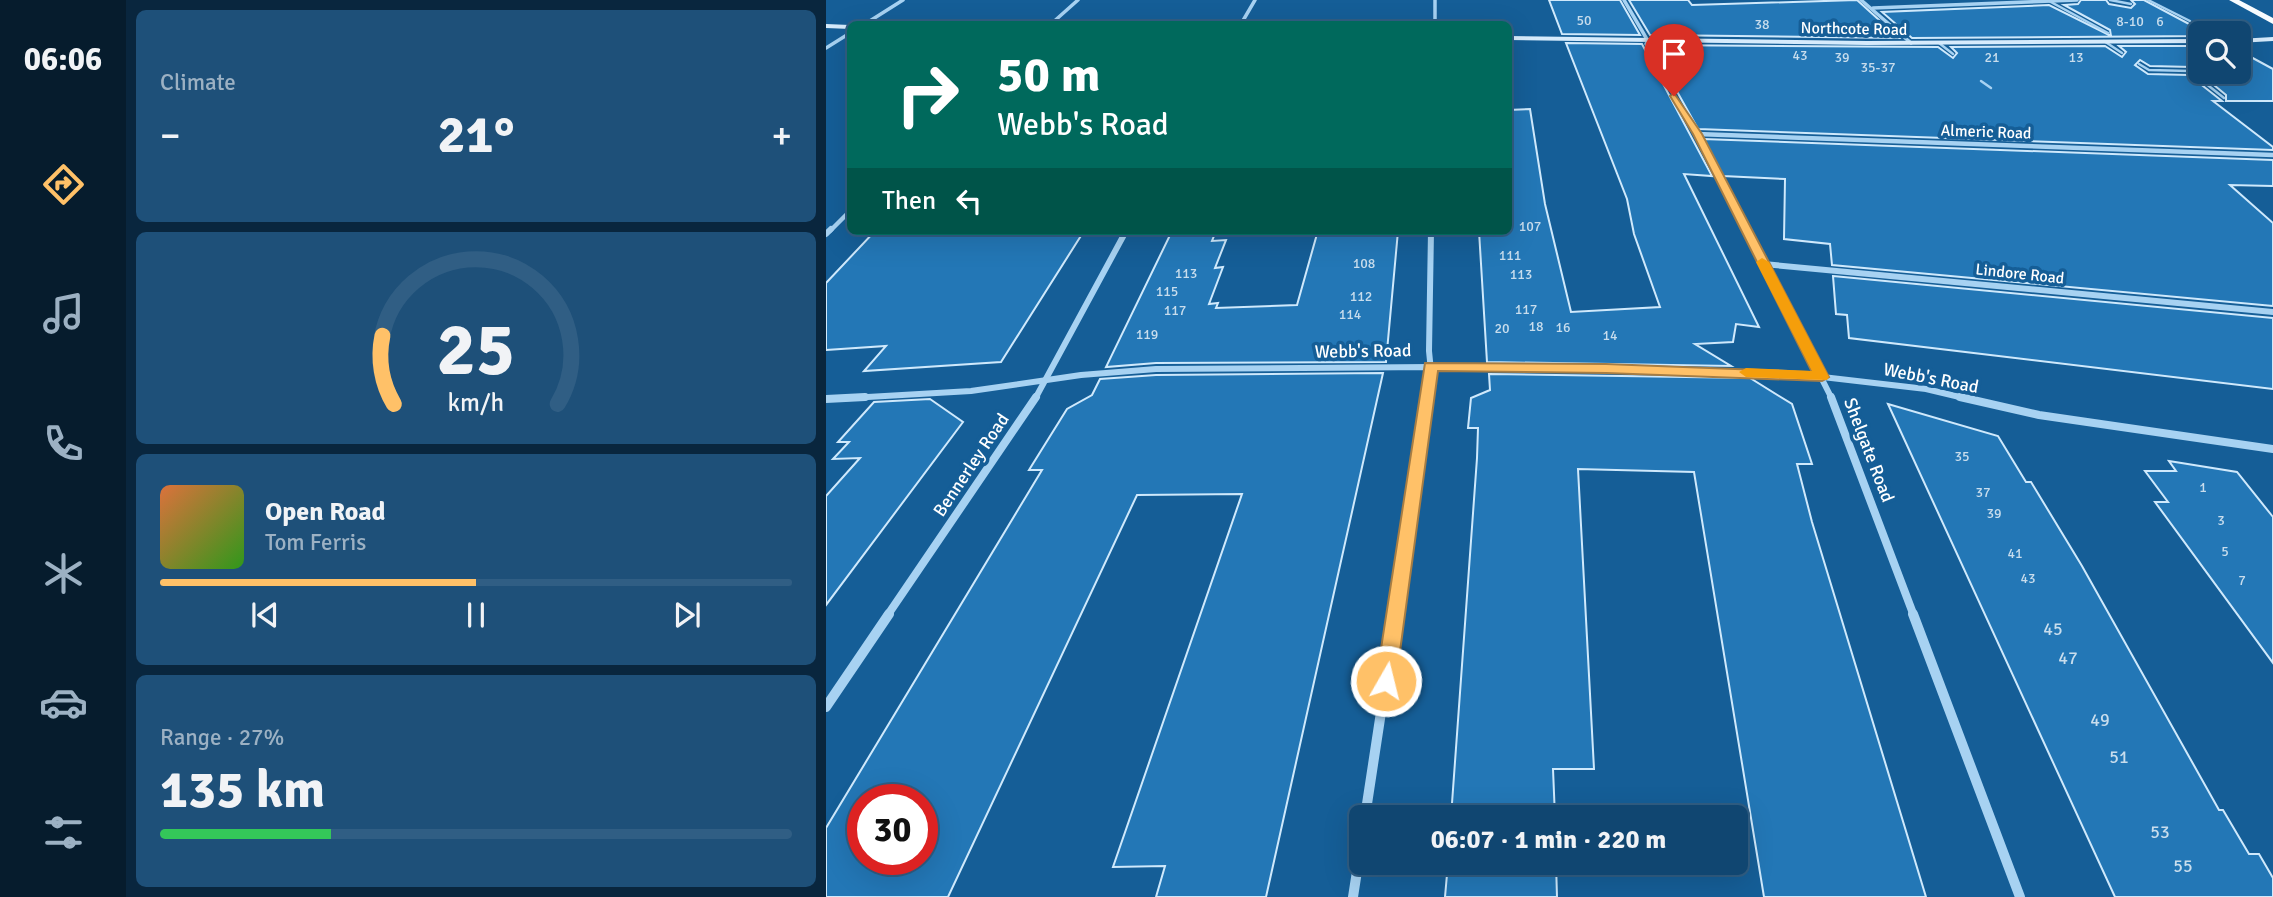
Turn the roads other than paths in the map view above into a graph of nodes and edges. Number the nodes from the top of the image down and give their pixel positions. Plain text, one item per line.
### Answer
1 (903, 0) edge
2 (1078, 0) edge
3 (1255, 0) edge
4 (1435, 0) edge
5 (1623, 0) edge
6 (1861, 0) edge
7 (2077, 0) edge
8 (2110, 0) edge
9 (2148, 0) edge
10 (2233, 0) edge
11 (2049, 1) edge
12 (2131, 4) dead end
13 (1873, 8) junction
14 (870, 21) edge
15 (1054, 21) edge
16 (1243, 21) edge
17 (1435, 21) edge
18 (2190, 21) dead end
19 (2273, 21) edge
20 (826, 26) edge
21 (847, 27) edge
22 (2108, 33) dead end
23 (847, 35) edge
24 (1512, 38) edge
25 (2273, 39) edge
26 (2251, 40) edge
27 (1648, 41) junction
28 (2104, 41) junction
29 (2188, 41) edge
30 (1910, 43) junction
31 (1940, 43) junction
32 (826, 48) edge
33 (2122, 53) dead end
34 (1953, 54) dead end
35 (2139, 64) dead end
36 (1981, 81) dead end
37 (1991, 88) dead end
38 (2224, 98) dead end
39 (1697, 134) junction
40 (2273, 155) edge
41 (847, 214) edge
42 (826, 234) edge
43 (1124, 235) edge
44 (1431, 235) edge
45 (1763, 264) junction
46 (2273, 312) edge
47 (1430, 367) junction
48 (1822, 377) junction
49 (1043, 382) junction
50 (826, 399) edge
51 (2273, 449) edge
52 (826, 707) edge
53 (1367, 805) edge
54 (1356, 875) edge
55 (1353, 897) edge
56 (2020, 897) edge

1 - 14 street
2 - 15 street
3 - 16 street
4 - 17 street
5 - 27 street, Shelgate Road
6 - 13 street
7 - 11 street
8 - 12 lane
9 - 18 lane
10 - 19 highway
11 - 13 street
11 - 22 street
13 - 30 street
20 - 21 main road
23 - 32 street
24 - 27 main road, Northcote Road
25 - 26 main road
27 - 30 main road, Northcote Road
27 - 39 street, Shelgate Road
28 - 29 main road, Northcote Road
28 - 31 main road, Northcote Road
28 - 33 lane
30 - 31 main road, Northcote Road
31 - 34 lane
35 - 38 lane
36 - 37 lane
39 - 40 street, Almeric Road
39 - 45 street, Shelgate Road
41 - 42 street
43 - 49 street, Bennerley Road
44 - 47 street
45 - 46 street, Lindore Road
45 - 48 street, Shelgate Road
47 - 48 street, Webb's Road
47 - 49 street, Webb's Road
47 - 53 street
48 - 51 street, Webb's Road
48 - 56 street, Shelgate Road
49 - 50 street, Webb's Road
49 - 52 street, Bennerley Road
54 - 55 street

